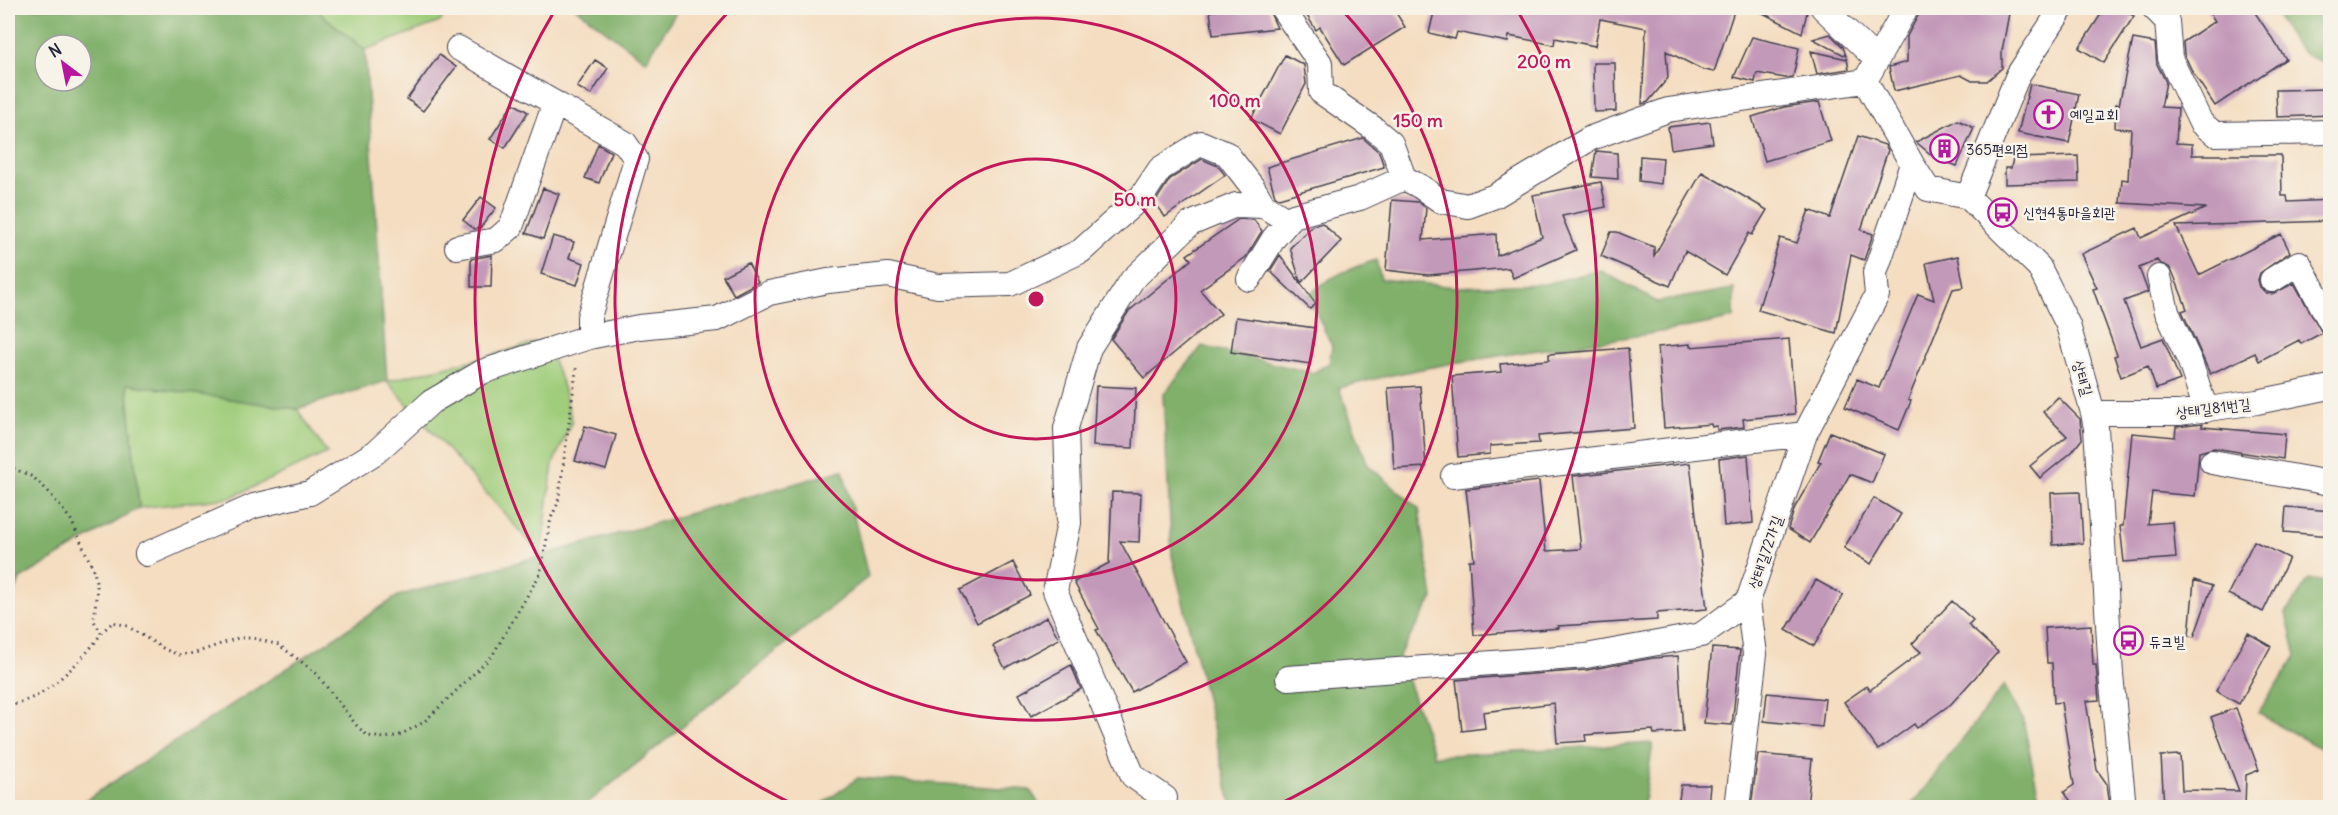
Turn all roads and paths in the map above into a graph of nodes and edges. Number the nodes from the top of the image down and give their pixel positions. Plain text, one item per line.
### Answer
1 (1282, 8) edge
2 (1823, 8) edge
3 (1906, 8) edge
4 (2062, 8) edge
5 (2154, 8) edge
6 (458, 48) dead end
7 (1871, 70) junction
8 (555, 103) junction
9 (2331, 132) edge
10 (1912, 164) junction
11 (1404, 178) junction
12 (1968, 197) junction
13 (1264, 206) junction
14 (1288, 221) junction
15 (457, 247) dead end
16 (2159, 277) dead end
17 (1249, 279) dead end
18 (2272, 280) dead end
19 (2331, 321) edge
20 (582, 340) junction
21 (2331, 387) edge
22 (2206, 410) junction
23 (2094, 413) junction
24 (1805, 434) junction
25 (2212, 462) dead end
26 (8, 466) edge
27 (1453, 476) dead end
28 (2331, 483) edge
29 (147, 554) dead end
30 (1748, 601) junction
31 (101, 633) junction
32 (1288, 678) dead end
33 (8, 707) edge
34 (1164, 798) dead end
35 (1737, 807) edge
36 (2124, 807) edge

1 - 11 street
2 - 7 street
3 - 7 street
4 - 12 street
5 - 9 street
6 - 8 street
7 - 10 street
7 - 11 street
8 - 15 street
8 - 20 street
10 - 12 street
10 - 24 street, 상태길72가길
11 - 14 street
12 - 23 street, 상태길
13 - 14 street
13 - 20 street
13 - 34 street
14 - 17 street
16 - 22 street
18 - 19 street
20 - 29 street
20 - 31 path
21 - 22 street, 상태길81번길
22 - 23 street, 상태길81번길
23 - 36 street, 상태길
24 - 27 street
24 - 30 street, 상태길72가길
25 - 28 street
26 - 31 path
30 - 32 street, 상태길72가길
30 - 35 street
31 - 33 path

